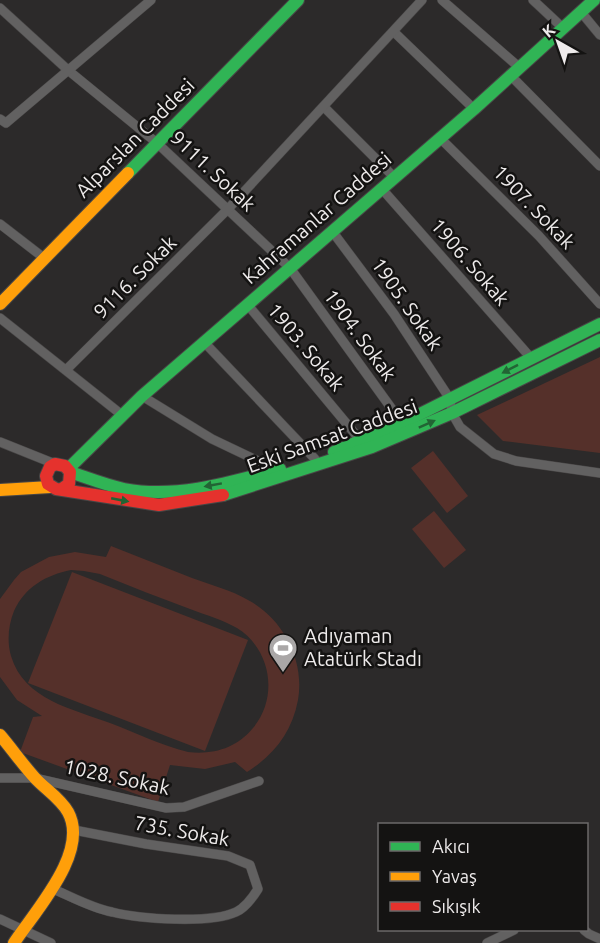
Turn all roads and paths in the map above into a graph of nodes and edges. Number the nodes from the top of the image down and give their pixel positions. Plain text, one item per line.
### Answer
1 (151, 0) edge
2 (422, 0) edge
3 (442, 0) edge
4 (533, 0) edge
5 (594, 0) edge
6 (292, 2) edge
7 (0, 8) edge
8 (581, 12) junction
9 (563, 28) junction
10 (394, 32) junction
11 (600, 35) edge
12 (69, 71) junction
13 (515, 72) junction
14 (324, 107) junction
15 (474, 109) junction
16 (0, 119) edge
17 (440, 138) junction
18 (157, 143) junction
19 (600, 166) edge
20 (395, 178) junction
21 (382, 189) junction
22 (228, 208) junction
23 (0, 224) edge
24 (332, 231) junction
25 (44, 258) junction
26 (290, 268) junction
27 (0, 304) edge
28 (247, 304) junction
29 (600, 304) edge
30 (0, 318) edge
31 (600, 324) edge
32 (600, 340) edge
33 (204, 342) junction
34 (531, 358) junction
35 (66, 370) junction
36 (142, 396) junction
37 (450, 399) junction
38 (452, 413) junction
39 (122, 415) junction
40 (402, 423) junction
41 (361, 441) junction
42 (0, 442) edge
43 (315, 459) junction
44 (55, 464) junction
45 (69, 470) junction
46 (277, 470) junction
47 (600, 473) edge
48 (56, 488) junction
49 (0, 490) edge
50 (0, 735) edge
51 (0, 778) edge
52 (35, 778) junction
53 (259, 781) dead end
54 (74, 830) junction
55 (51, 888) junction
56 (0, 919) edge
57 (22, 929) junction
58 (512, 931) edge
59 (586, 932) edge
60 (600, 939) edge
61 (14, 943) edge
62 (51, 943) edge
63 (486, 943) edge
64 (582, 943) edge

1 - 12 street
2 - 10 street, 9116. Sokak
3 - 13 street
4 - 9 street
5 - 8 street, Kahramanlar Caddesi
6 - 18 street, Alparslan Caddesi
7 - 12 street, 9111. Sokak
8 - 9 street, Kahramanlar Caddesi
8 - 11 street
9 - 13 street, Kahramanlar Caddesi
10 - 14 street, 9116. Sokak
10 - 15 street
12 - 16 street
12 - 18 street, 9111. Sokak
13 - 15 street, Kahramanlar Caddesi
13 - 19 street
14 - 20 street
14 - 22 street, 9116. Sokak
15 - 17 street, Kahramanlar Caddesi
17 - 20 street, Kahramanlar Caddesi
17 - 29 street, 1907. Sokak
18 - 22 street, 9111. Sokak
18 - 25 street, Alparslan Caddesi
20 - 21 street, Kahramanlar Caddesi
21 - 24 street, Kahramanlar Caddesi
21 - 34 street, 1906. Sokak
22 - 26 street, 9111. Sokak
22 - 35 street, 9116. Sokak
23 - 25 street
24 - 26 street, Kahramanlar Caddesi
24 - 37 street, 1905. Sokak
25 - 27 street, Alparslan Caddesi
26 - 28 street, Kahramanlar Caddesi
26 - 40 street, 1904. Sokak
28 - 33 street, Kahramanlar Caddesi
28 - 41 street, 1903. Sokak
30 - 35 street
31 - 34 street, Eski Samsat Caddesi
32 - 38 street, Eski Samsat Caddesi
33 - 36 street, Kahramanlar Caddesi
33 - 43 street
34 -> 37 street, Eski Samsat Caddesi
35 - 39 street
36 - 39 street, Kahramanlar Caddesi
36 - 46 street
37 - 38 street
37 - 40 street, Eski Samsat Caddesi
38 - 47 street
48 -> 38 street, Eski Samsat Caddesi
39 - 45 street, Kahramanlar Caddesi
40 - 41 street, Eski Samsat Caddesi
41 - 43 street, Eski Samsat Caddesi
42 - 44 street
43 - 46 street, Eski Samsat Caddesi
44 - 45 street
44 - 48 street
46 -> 45 street, Eski Samsat Caddesi
45 - 48 street
48 - 49 street, Eski Samsat Caddesi
50 - 52 street
51 - 52 street, 1028. Sokak
52 - 53 street, 1028. Sokak
52 - 54 street
54 - 55 street
54 - 55 street, 735. Sokak
55 - 57 street
56 - 57 street
57 - 61 street
57 - 62 street
58 - 63 street
59 - 60 street
59 - 64 street

